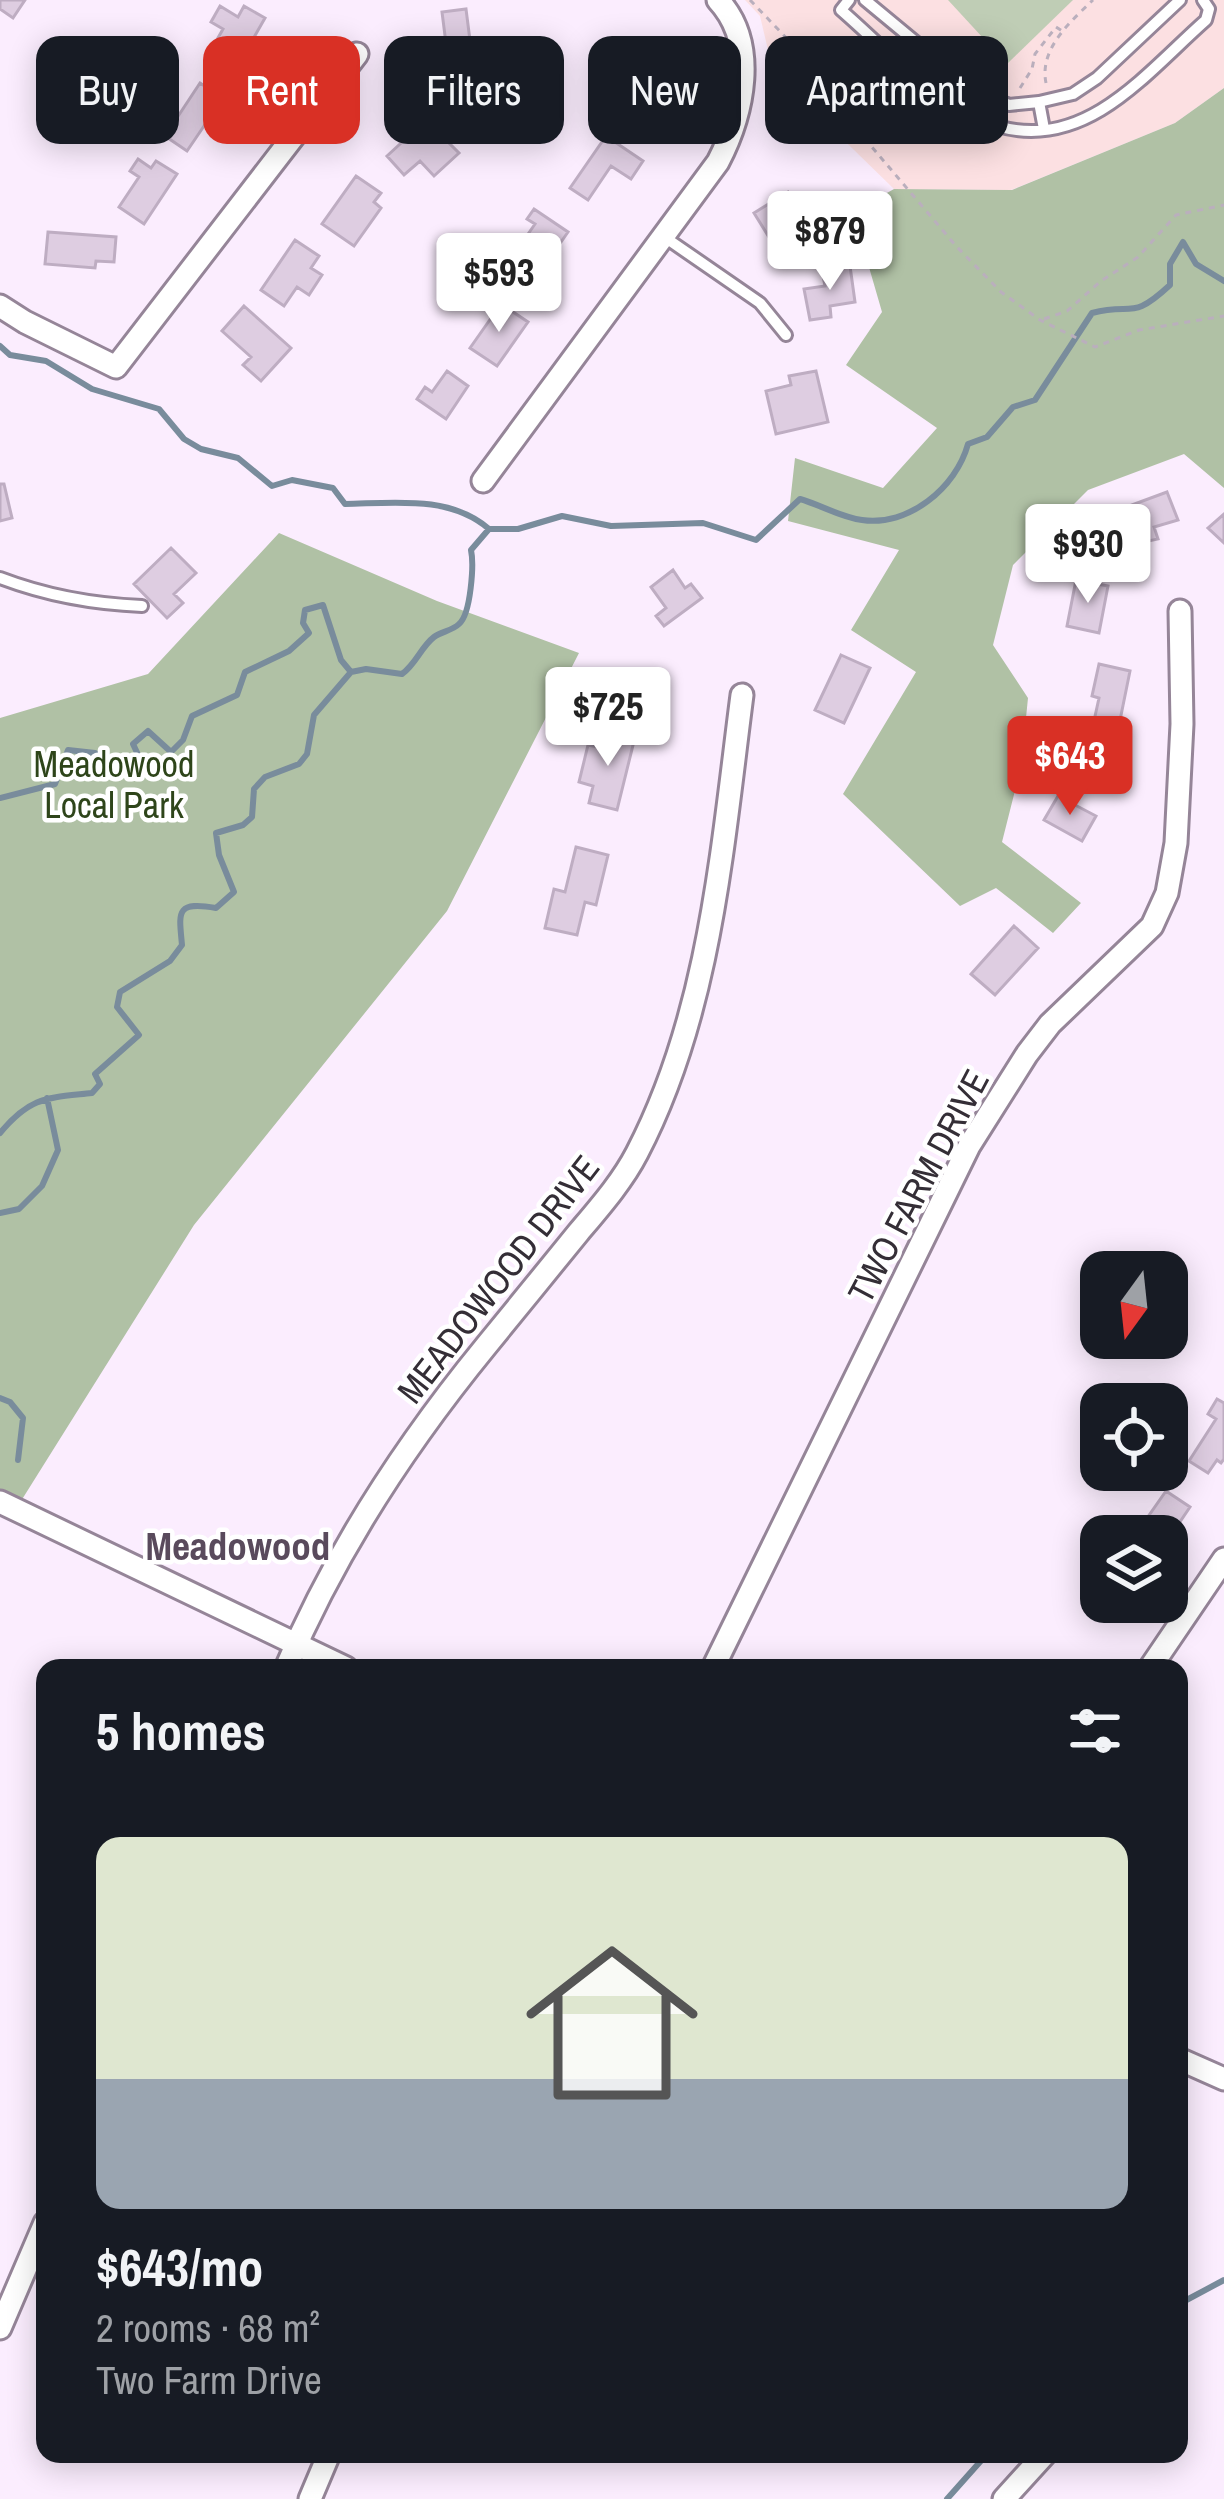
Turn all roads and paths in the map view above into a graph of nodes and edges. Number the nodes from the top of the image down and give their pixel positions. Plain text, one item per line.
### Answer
1 (750, 0) edge
2 (865, 0) edge
3 (1093, 0) edge
4 (1180, 0) edge
5 (1203, 0) edge
6 (847, 1) edge
7 (728, 4) edge
8 (1064, 32) junction
9 (1014, 89) dead end
10 (1045, 101) junction
11 (1044, 130) junction
12 (288, 144) edge
13 (1224, 205) edge
14 (663, 236) junction
15 (0, 306) edge
16 (1224, 316) edge
17 (1043, 322) junction
18 (786, 335) dead end
19 (1095, 347) junction
20 (1093, 356) dead end
21 (483, 481) dead end
22 (0, 578) edge
23 (142, 606) dead end
24 (1180, 611) dead end
25 (742, 695) dead end
26 (0, 1502) edge
27 (1224, 1559) edge
28 (296, 1644) junction
29 (290, 1659) edge
30 (327, 1659) edge
31 (717, 1659) edge
32 (1156, 1659) edge
33 (1188, 2063) edge
34 (1224, 2079) edge
35 (36, 2244) edge
36 (0, 2328) edge
37 (325, 2463) edge
38 (1037, 2463) edge
39 (310, 2499) edge
40 (1004, 2499) edge

1 - 17 path
2 - 10 lane
3 - 8 path
4 - 10 lane
5 - 11 lane
6 - 11 lane
7 - 14 street
8 - 9 path
8 - 10 path
10 - 11 lane
12 - 15 street
13 - 17 path
14 - 18 lane
14 - 21 street
16 - 19 path
17 - 19 path
19 - 20 path
22 - 23 lane
24 - 31 street, TWO FARM DRIVE
25 - 28 street, MEADOWOOD DRIVE
26 - 28 street
27 - 32 street
28 - 29 street, MEADOWOOD DRIVE
28 - 30 street
33 - 34 street
35 - 36 street
37 - 39 street
38 - 40 street

